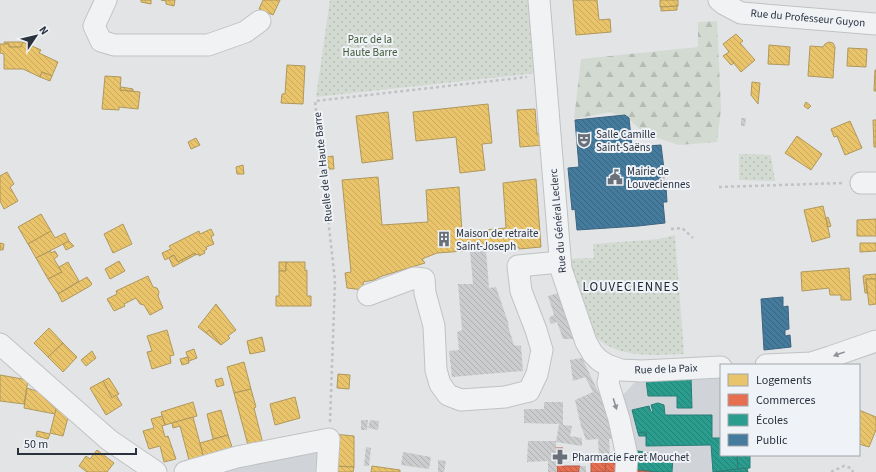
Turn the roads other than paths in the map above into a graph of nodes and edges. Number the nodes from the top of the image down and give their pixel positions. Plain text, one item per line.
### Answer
1 (106, 0) edge
2 (539, 0) edge
3 (720, 0) edge
4 (260, 21) dead end
5 (876, 24) edge
6 (560, 262) junction
7 (368, 295) dead end
8 (876, 341) edge
9 (0, 344) edge
10 (788, 364) edge
11 (611, 367) junction
12 (719, 367) edge
13 (156, 472) edge
14 (185, 472) edge
15 (327, 472) edge
16 (626, 472) edge

1 - 4 street
2 - 6 street, Rue du Général Leclerc
3 - 5 street, Rue du Professeur Guyon
6 - 7 street
6 - 11 street, Rue du Général Leclerc
8 -> 10 street
9 - 13 street
11 - 12 street, Rue de la Paix
11 -> 16 street
14 - 15 street

